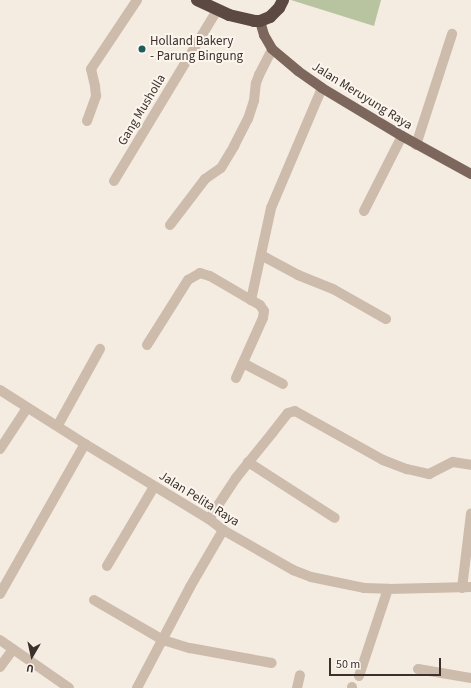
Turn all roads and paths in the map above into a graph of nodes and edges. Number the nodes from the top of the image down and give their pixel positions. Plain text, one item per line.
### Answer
1 (137, 0) edge
2 (197, 0) edge
3 (283, 0) edge
4 (217, 10) junction
5 (260, 21) junction
6 (452, 34) dead end
7 (272, 49) junction
8 (322, 88) junction
9 (86, 121) dead end
10 (402, 136) junction
11 (416, 145) junction
12 (471, 174) edge
13 (114, 181) dead end
14 (364, 211) dead end
15 (170, 225) dead end
16 (261, 255) junction
17 (251, 300) junction
18 (386, 319) dead end
19 (148, 345) dead end
20 (100, 349) dead end
21 (243, 363) junction
22 (236, 378) dead end
23 (283, 384) dead end
24 (0, 390) edge
25 (27, 408) junction
26 (58, 425) junction
27 (85, 444) junction
28 (0, 449) edge
29 (248, 462) junction
30 (471, 465) edge
31 (154, 487) junction
32 (471, 514) edge
33 (336, 518) dead end
34 (209, 519) junction
35 (223, 530) junction
36 (107, 566) dead end
37 (467, 587) edge
38 (388, 589) junction
39 (0, 594) edge
40 (94, 600) dead end
41 (0, 640) edge
42 (163, 640) junction
43 (13, 649) junction
44 (272, 663) dead end
45 (0, 667) edge
46 (418, 669) dead end
47 (300, 675) dead end
48 (359, 676) dead end
49 (471, 678) edge
50 (69, 688) edge
51 (137, 688) edge
52 (297, 688) edge

1 - 9 street
2 - 4 highway
3 - 5 highway
4 - 5 highway
4 - 13 street, Gang Musholla
5 - 7 main road, Jalan Meruyung Raya
6 - 11 street
7 - 8 main road, Jalan Meruyung Raya
7 - 15 street
8 - 10 main road, Jalan Meruyung Raya
8 - 16 street
10 - 11 main road, Jalan Meruyung Raya
10 - 14 street
11 - 12 main road, Jalan Meruyung Raya
16 - 17 street
16 - 18 street
17 - 19 street
17 - 21 street
20 - 26 street
21 - 22 street
21 - 23 street
24 - 25 street, Jalan Pelita Raya
25 - 26 street, Jalan Pelita Raya
25 - 28 street
26 - 27 street, Jalan Pelita Raya
27 - 31 street, Jalan Pelita Raya
27 - 39 street
29 - 30 street
29 - 33 street
29 - 34 street
31 - 34 street, Jalan Pelita Raya
31 - 36 street
32 - 37 street
34 - 35 street, Jalan Pelita Raya
35 - 38 street, Jalan Pelita Raya
35 - 42 street
37 - 38 street, Jalan Pelita Raya
38 - 48 street
40 - 42 street
41 - 43 street
42 - 44 street
42 - 51 street
43 - 45 street
43 - 50 street
46 - 49 street
47 - 52 street

